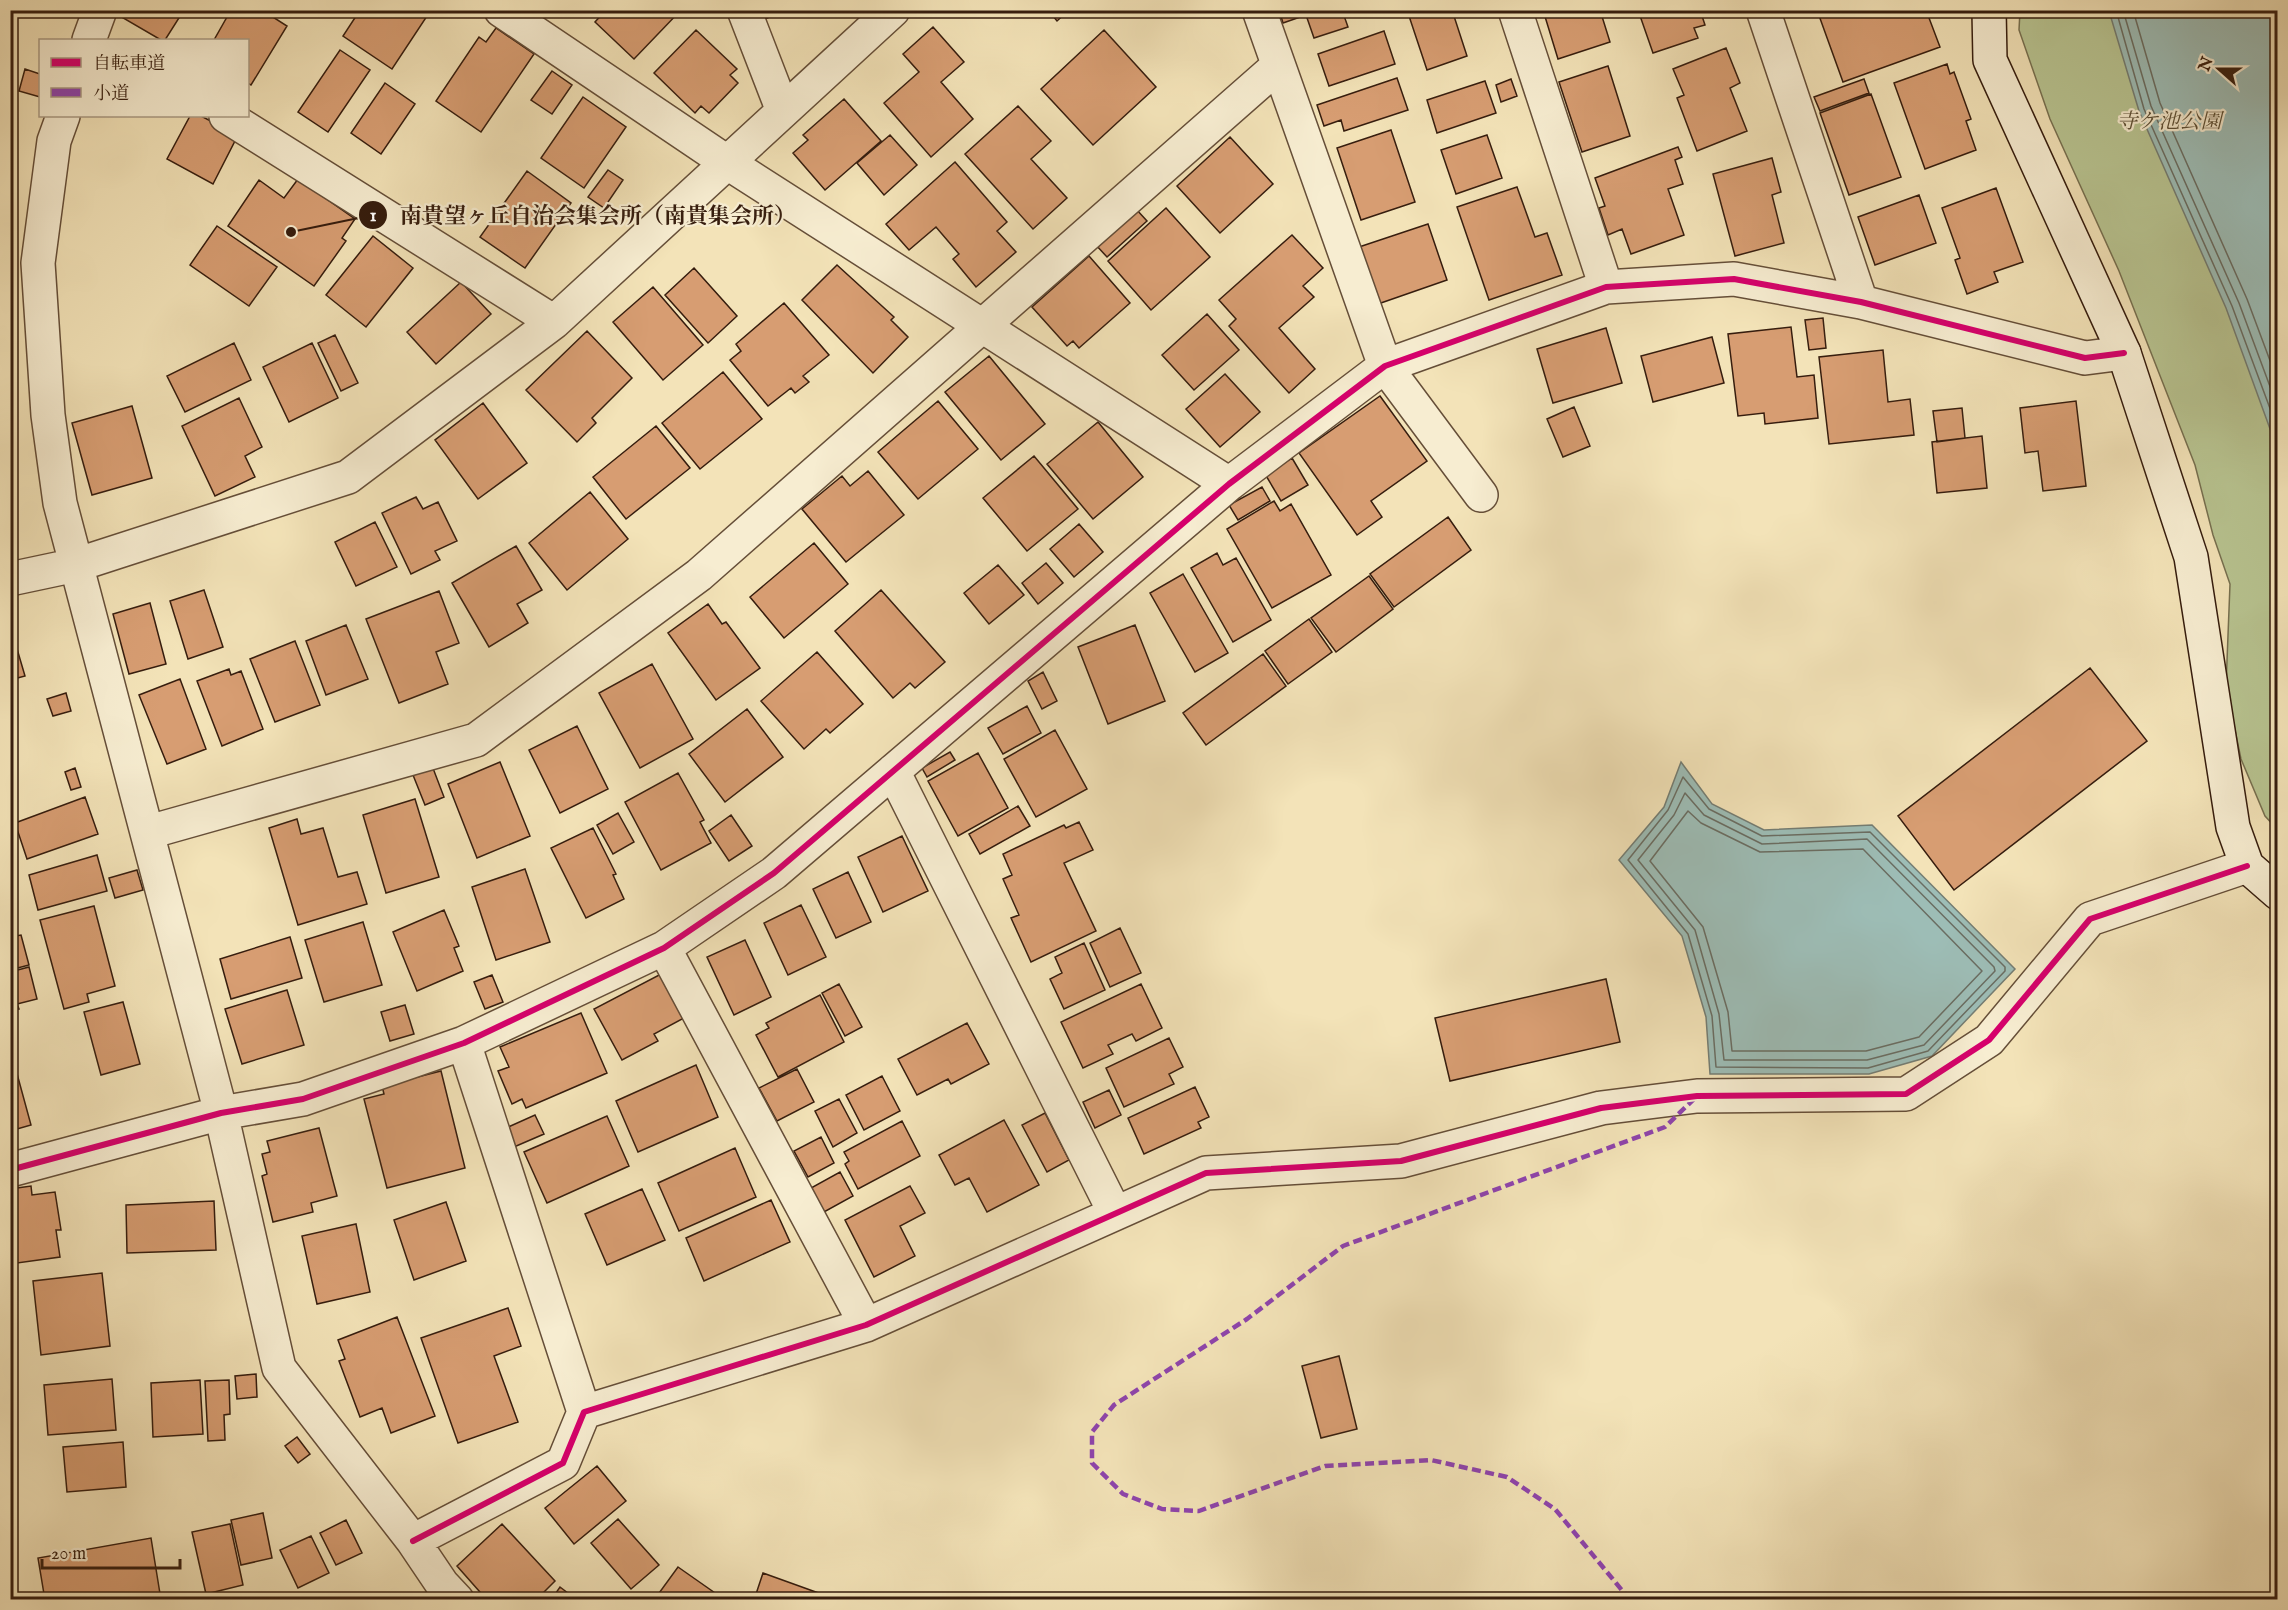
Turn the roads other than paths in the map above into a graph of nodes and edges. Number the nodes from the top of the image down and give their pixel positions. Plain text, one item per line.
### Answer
1 (501, 10) edge
2 (744, 10) edge
3 (893, 10) edge
4 (1259, 10) edge
5 (1515, 10) edge
6 (1763, 10) edge
7 (1989, 10) edge
8 (1278, 66) junction
9 (783, 111) junction
10 (63, 117) edge
11 (228, 117) edge
12 (728, 163) junction
13 (1606, 287) junction
14 (1862, 302) junction
15 (554, 322) junction
16 (982, 328) junction
17 (2124, 353) junction
18 (1385, 366) junction
19 (1228, 484) junction
20 (1481, 495) dead end
21 (76, 565) junction
22 (10, 579) edge
23 (893, 771) junction
24 (149, 832) junction
25 (2247, 866) junction
26 (2277, 893) edge
27 (664, 948) junction
28 (464, 1042) junction
29 (221, 1113) junction
30 (10, 1170) edge
31 (1115, 1214) junction
32 (866, 1325) junction
33 (584, 1412) junction
34 (412, 1541) junction
35 (457, 1599) edge

1 - 12 street
2 - 9 street
3 - 9 street
4 - 8 street
5 - 13 street
6 - 14 street
7 - 17 street
8 - 16 street
8 - 18 street
9 - 12 street
10 - 21 street
11 - 15 street
12 - 15 street
12 - 16 street
13 - 14 street
13 - 18 street
14 - 17 street
15 - 21 street
16 - 19 street
16 - 24 street
17 - 25 street
18 - 19 street
18 - 20 street
19 - 23 street
21 - 22 street
21 - 24 street
23 - 27 street
23 - 31 street
24 - 29 street
25 - 26 street
25 - 31 street
27 - 28 street
27 - 32 street
28 - 29 street
28 - 33 street
29 - 30 street
29 - 34 street
31 - 32 street
32 - 33 street
33 - 34 street
34 - 35 street

